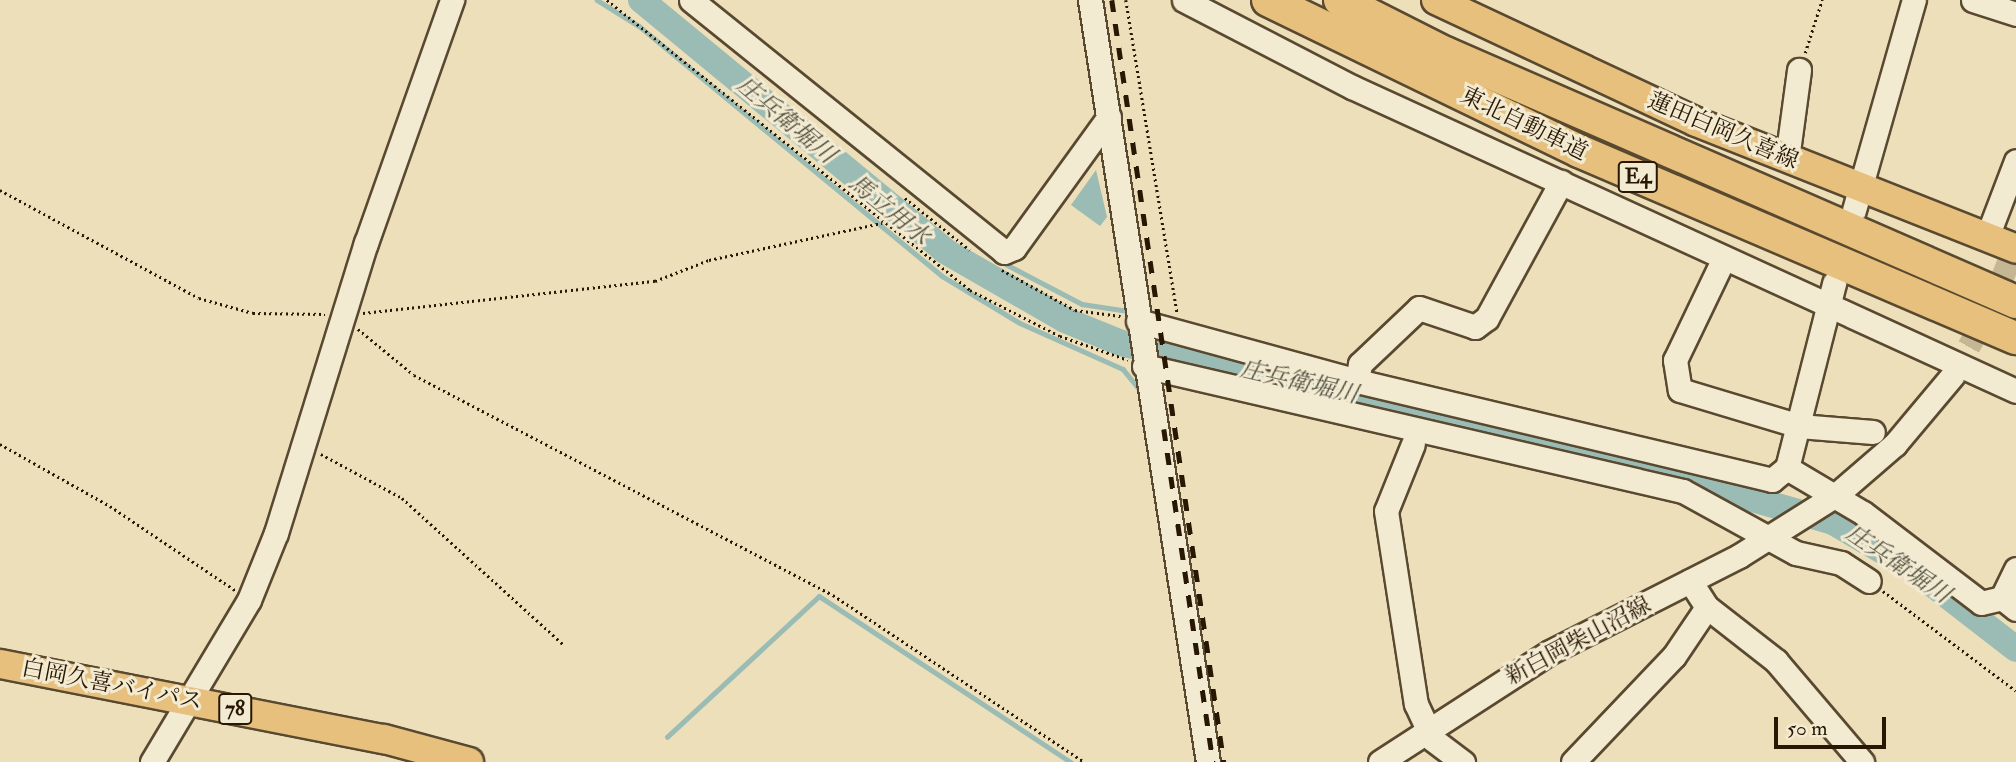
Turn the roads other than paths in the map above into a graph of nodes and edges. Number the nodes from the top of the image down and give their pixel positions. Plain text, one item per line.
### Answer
1 (453, 0) edge
2 (691, 0) edge
3 (1090, 0) edge
4 (1268, 0) edge
5 (1340, 0) edge
6 (1436, 0) edge
7 (1914, 0) edge
8 (1973, 0) edge
9 (1191, 2) edge
10 (2016, 14) edge
11 (1799, 70) road end
12 (1109, 117) junction
13 (1787, 159) junction
14 (2016, 161) edge
15 (1561, 182) junction
16 (1858, 198) junction
17 (1987, 237) junction
18 (2016, 248) edge
19 (1723, 260) junction
20 (1834, 283) dead end
21 (2016, 302) edge
22 (1827, 306) junction
23 (1139, 325) junction
24 (2016, 338) edge
25 (1144, 362) junction
26 (1952, 376) tunnel mouth
27 (1357, 381) junction
28 (2016, 391) edge
29 (1346, 413) junction
30 (1799, 426) junction
31 (1874, 432) dead end
32 (1413, 444) junction
33 (1494, 449) junction
34 (1787, 468) junction
35 (1831, 498) junction
36 (1776, 535) junction
37 (2016, 569) edge
38 (1690, 581) junction
39 (1869, 581) road end
40 (2009, 604) edge
41 (1707, 607) junction
42 (0, 664) edge
43 (191, 700) junction
44 (1426, 729) junction
45 (152, 762) edge
46 (469, 762) edge
47 (1208, 762) edge
48 (1380, 762) edge
49 (1463, 762) edge
50 (1573, 762) edge
51 (1862, 762) edge

1 - 43 street
2 - 12 street
3 - 12 street
4 - 24 highway, 東北自動車道 / E4
5 - 21 highway, 東北自動車道 / E4
6 - 13 main road, 蓮田白岡久喜線
7 - 16 street
8 - 10 street
9 - 15 street
11 - 13 street
12 - 23 street
13 - 16 main road, 蓮田白岡久喜線
14 - 17 street
15 - 19 street
15 - 27 street
16 - 17 main road, 蓮田白岡久喜線
17 - 18 main road, 蓮田白岡久喜線
19 - 22 street
19 - 30 street
20 - 22 street
22 - 28 street
22 - 30 street
23 - 25 street
23 - 27 street
25 - 29 street
25 - 47 street
26 - 35 street
27 - 34 street
29 - 32 street
29 - 33 street
30 - 31 street
30 - 34 street
32 - 33 street
32 - 44 street
33 - 36 street
34 - 35 street
35 - 36 street, 新白岡柴山沼線
35 - 40 street
36 - 38 street, 新白岡柴山沼線
36 - 39 street
37 - 40 street
38 - 41 street
38 - 44 street, 新白岡柴山沼線
41 - 50 street
41 - 51 street
42 - 43 main road, 白岡久喜バイパス / 78
43 - 45 street
43 - 46 main road, 白岡久喜バイパス / 78
44 - 48 street, 新白岡柴山沼線
44 - 49 street

